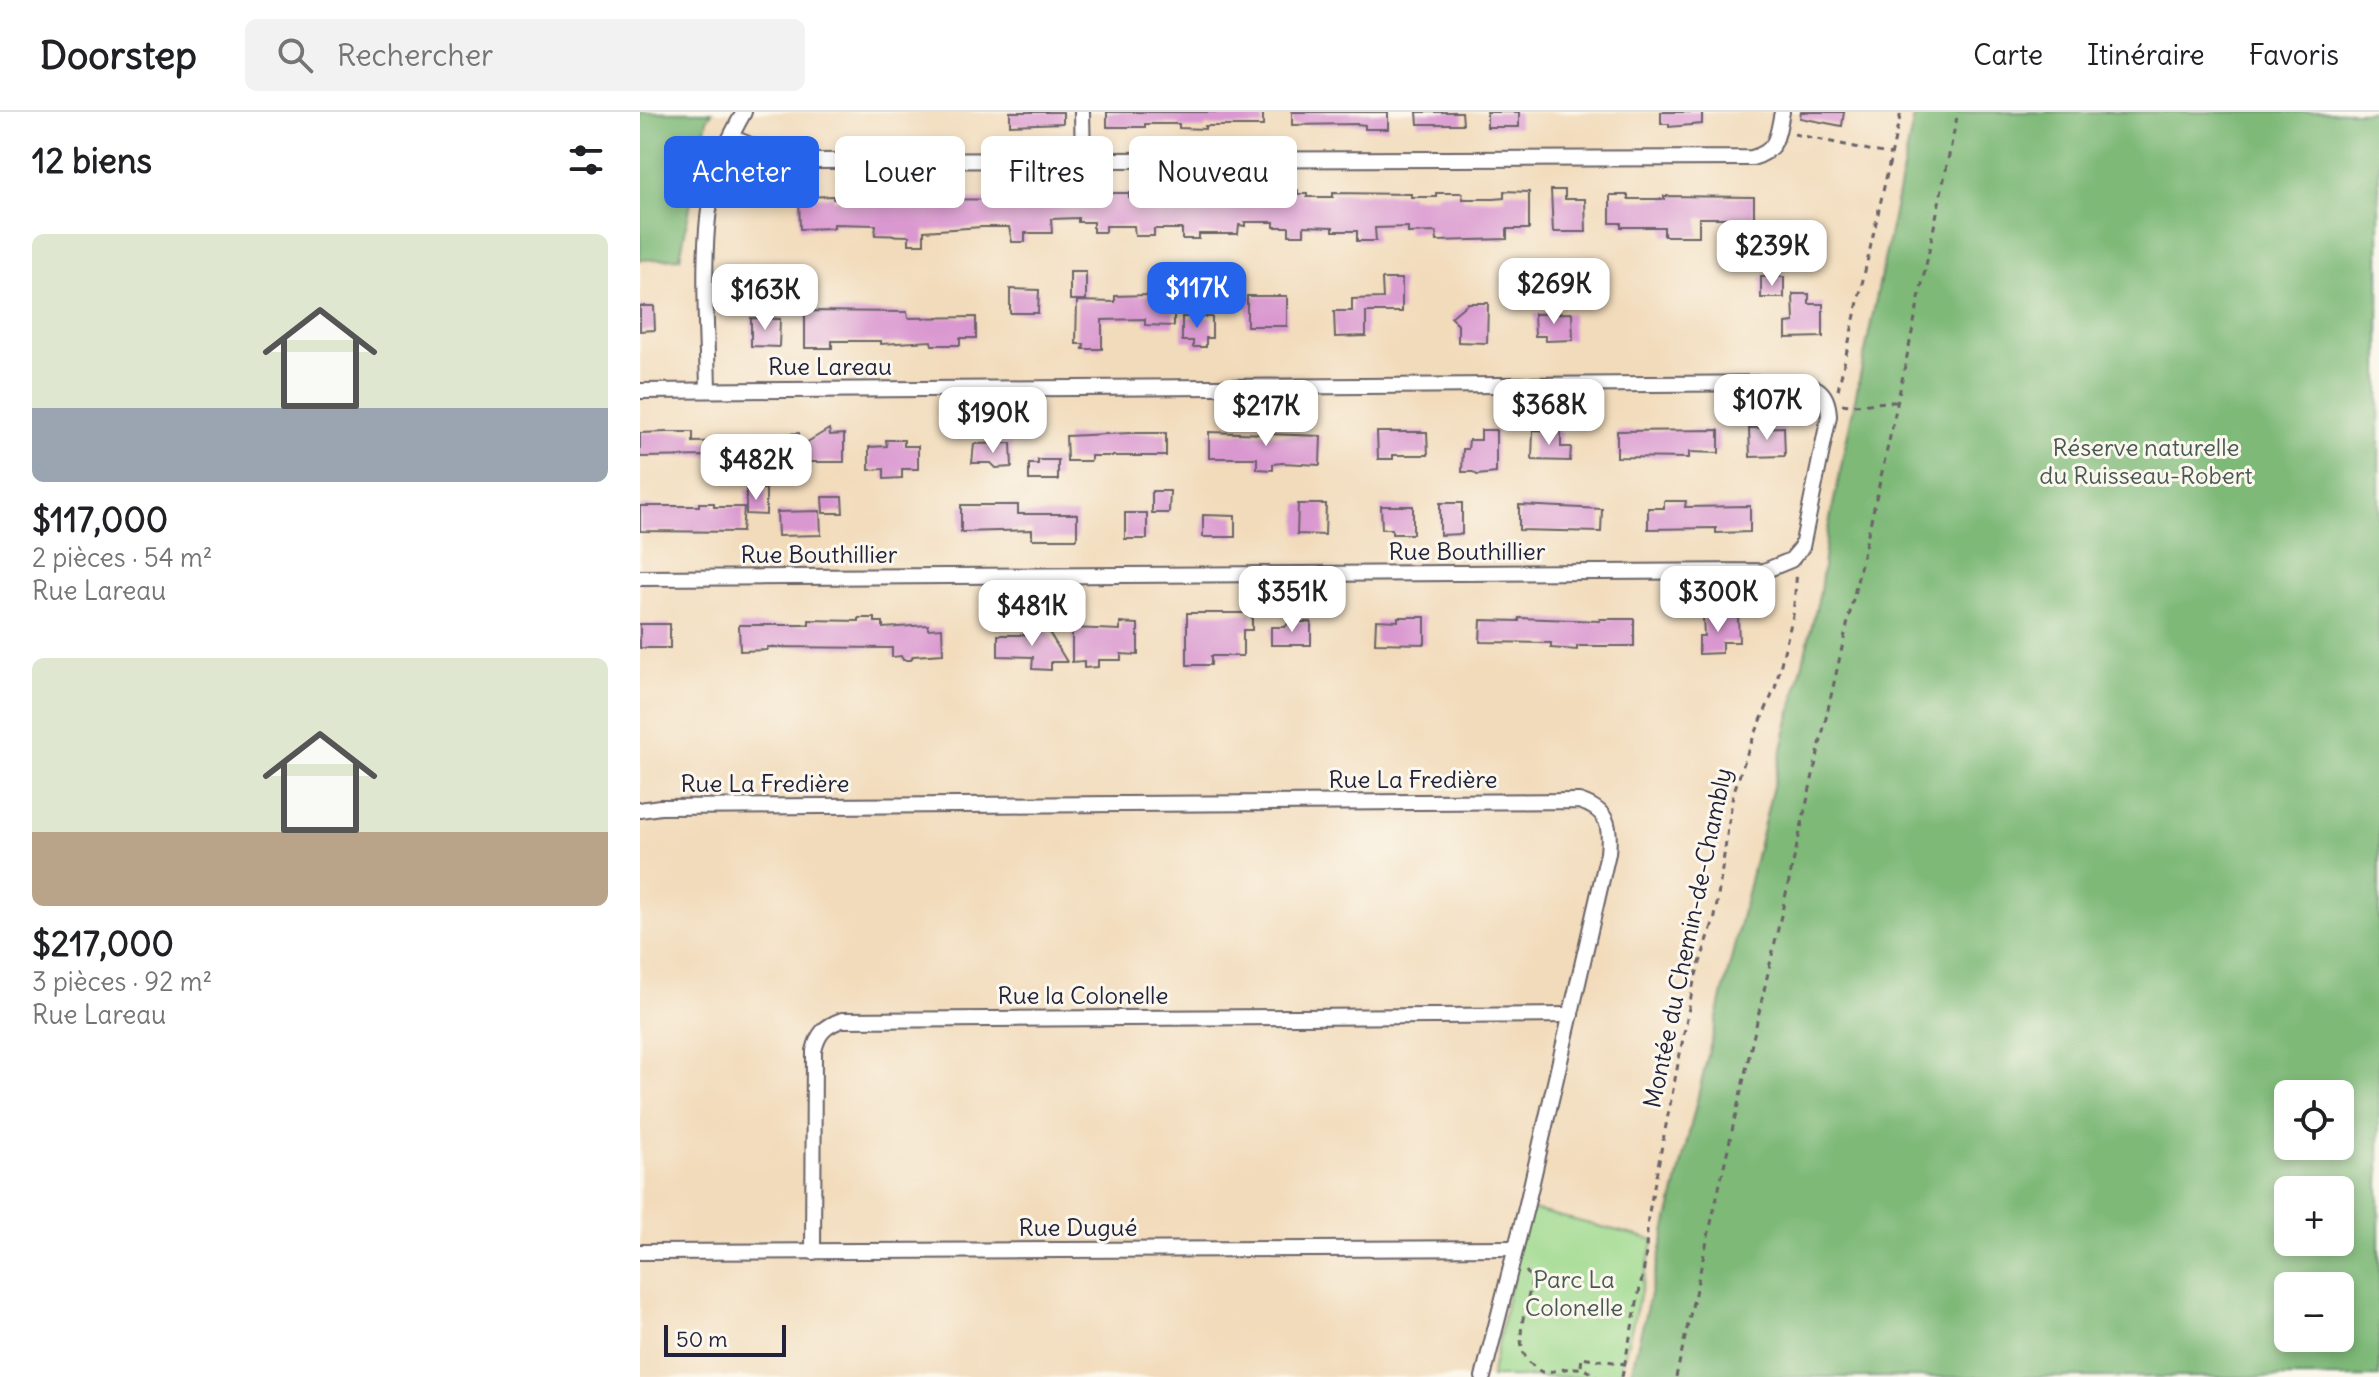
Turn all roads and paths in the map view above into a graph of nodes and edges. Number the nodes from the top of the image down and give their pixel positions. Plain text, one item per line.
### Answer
1 (744, 112) edge
2 (1082, 112) edge
3 (1782, 112) edge
4 (1901, 112) edge
5 (1958, 112) edge
6 (732, 136) edge
7 (1083, 136) edge
8 (1776, 138) junction
9 (1892, 155) junction
10 (1113, 159) edge
11 (981, 160) edge
12 (819, 161) edge
13 (709, 208) edge
14 (708, 390) junction
15 (640, 391) edge
16 (1897, 402) junction
17 (1829, 403) junction
18 (1791, 560) junction
19 (640, 578) edge
20 (640, 810) edge
21 (1571, 1015) junction
22 (1516, 1248) junction
23 (640, 1252) edge
24 (813, 1252) junction
25 (1511, 1270) junction
26 (1625, 1364) junction
27 (1581, 1366) junction
28 (1543, 1375) edge
29 (1483, 1377) edge
30 (1596, 1377) edge
31 (1622, 1377) edge
32 (1676, 1377) edge

1 - 6 street
2 - 7 street
3 - 8 street
4 - 9 path
5 - 16 path
8 - 9 path
8 - 10 street
9 - 17 path
11 - 12 street
13 - 14 street
14 - 15 street, Rue Lareau
14 - 17 street, Rue Lareau
16 - 17 path
16 - 32 path
17 - 18 street
18 - 19 street, Rue Bouthillier
18 - 26 path, Montée du Chemin-de-Chambly
20 - 21 street, Rue La Fredière
21 - 22 street, Rue La Fredière
21 - 24 street, Rue la Colonelle
22 - 24 street, Rue Dugué
22 - 25 street, Rue La Fredière
23 - 24 street, Rue Dugué
25 - 28 path
25 - 29 street, Rue La Fredière
26 - 27 path
26 - 31 path, Montée du Chemin-de-Chambly
27 - 28 path
27 - 30 path

